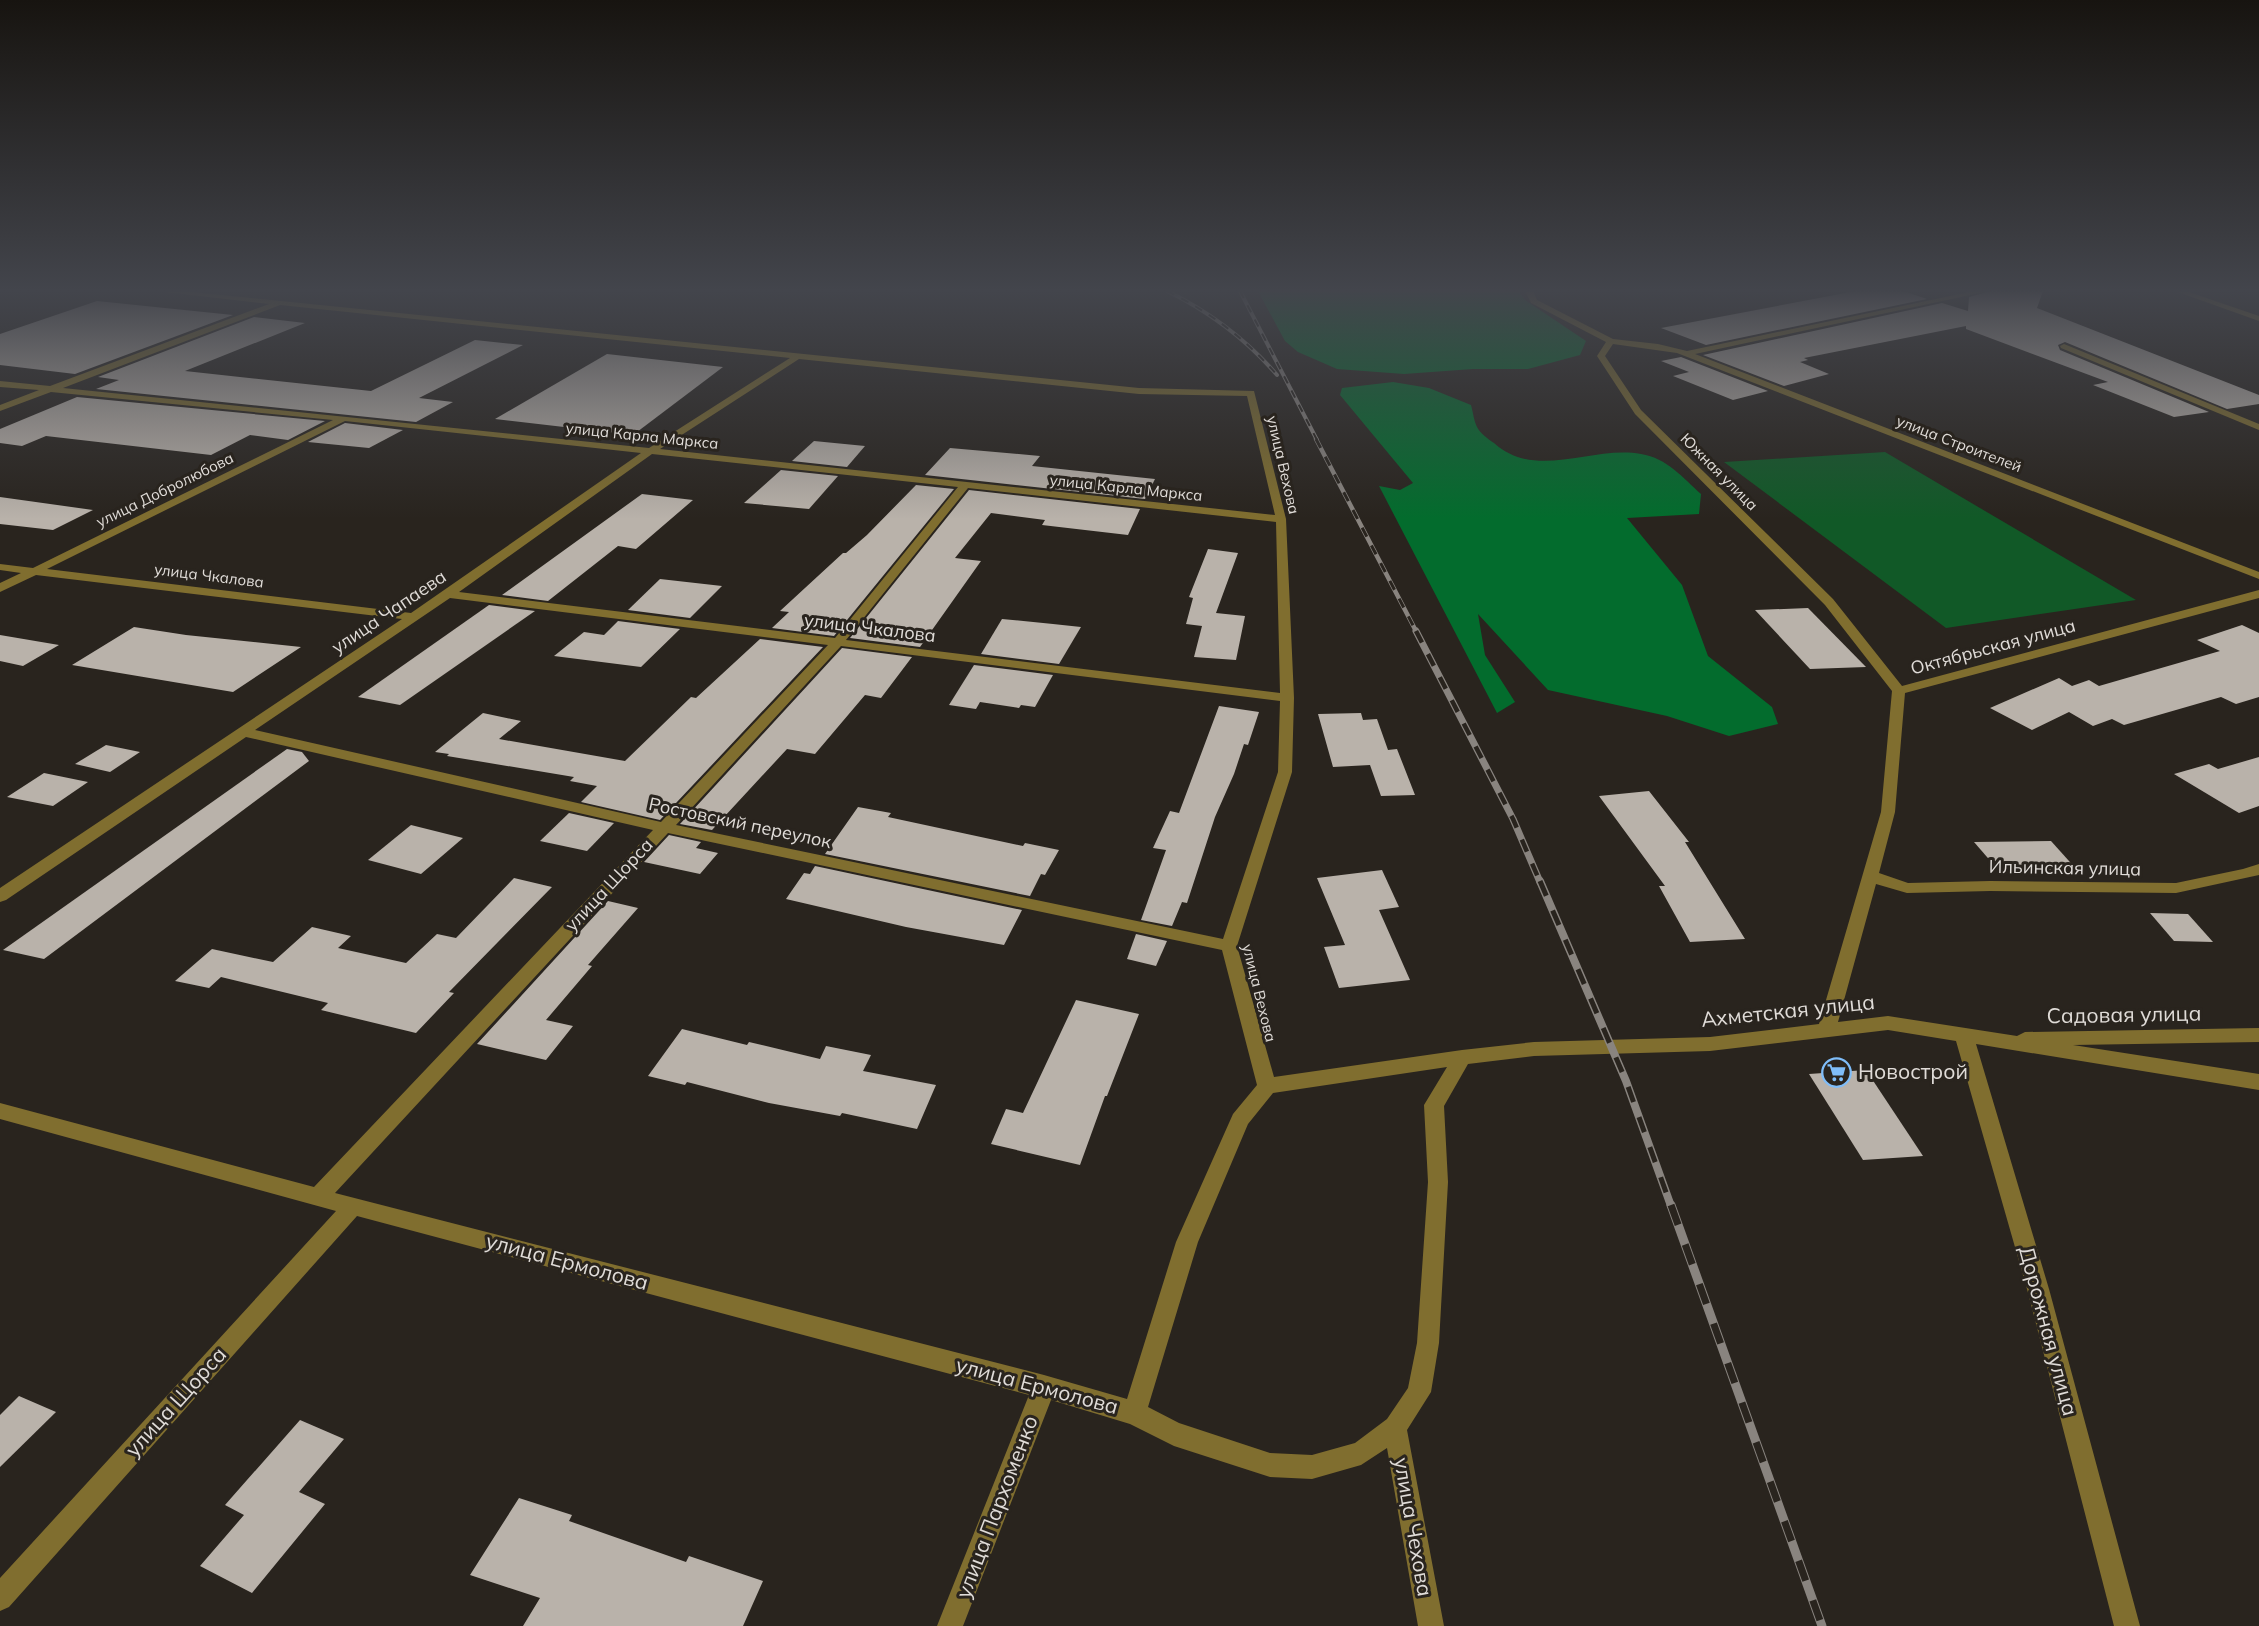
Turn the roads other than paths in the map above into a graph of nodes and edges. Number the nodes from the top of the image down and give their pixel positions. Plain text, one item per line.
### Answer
1 (108, 367) edge
2 (781, 367) edge
3 (904, 367) edge
4 (1608, 367) edge
5 (1716, 367) edge
6 (2114, 367) edge
7 (0, 384) edge
8 (48, 389) junction
9 (0, 408) edge
10 (344, 418) junction
11 (2259, 427) edge
12 (649, 452) junction
13 (964, 486) junction
14 (1281, 519) junction
15 (0, 567) edge
16 (36, 571) junction
17 (2259, 576) edge
18 (0, 588) edge
19 (448, 594) junction
20 (2259, 594) edge
21 (413, 617) junction
22 (838, 642) junction
23 (1899, 691) junction
24 (1287, 698) junction
25 (244, 732) junction
26 (663, 827) junction
27 (2259, 869) edge
28 (1869, 876) junction
29 (0, 896) edge
30 (1229, 946) junction
31 (1826, 1030) junction
32 (2259, 1035) edge
33 (1964, 1036) junction
34 (1990, 1039) junction
35 (1461, 1057) junction
36 (2259, 1082) edge
37 (1267, 1086) junction
38 (0, 1111) edge
39 (318, 1197) junction
40 (353, 1206) junction
41 (1044, 1388) junction
42 (1134, 1413) junction
43 (1395, 1427) junction
44 (0, 1598) edge
45 (950, 1626) edge
46 (1431, 1626) edge
47 (2127, 1626) edge

1 - 8 street
2 - 12 street, улица Чапаева
3 - 14 street, улица Вехова
4 - 23 street, Южная улица
5 - 17 street, улица Строителей
6 - 11 street
7 - 8 street, улица Карла Маркса
8 - 9 street
8 - 10 street, улица Карла Маркса
10 - 12 street, улица Карла Маркса
10 - 16 street, улица Добролюбова
12 - 13 street, улица Карла Маркса
12 - 19 street, улица Чапаева
13 - 14 street, улица Карла Маркса
13 - 22 street, улица Щорса
14 - 24 street, улица Вехова
15 - 16 street, улица Чкалова
16 - 18 street, улица Добролюбова
16 - 21 street, улица Чкалова
19 - 21 street, улица Чапаева
19 - 22 street, улица Чкалова
20 - 23 street, Октябрьская улица
21 - 25 street, улица Чапаева
22 - 24 street, улица Чкалова
22 - 26 street, улица Щорса
23 - 28 street, Октябрьская улица
24 - 30 street, улица Вехова
25 - 26 street, Ростовский переулок
25 - 29 street, улица Чапаева
26 - 30 street, Ростовский переулок
26 - 39 street, улица Щорса
27 - 28 street, Ильинская улица
28 - 31 street, Октябрьская улица
30 - 37 street, улица Вехова
31 - 33 street, Ахметская улица
31 - 35 street, Ахметская улица
32 - 34 street, Садовая улица
33 - 34 street, Ахметская улица
33 - 47 street, Дорожная улица
34 - 36 street, Ахметская улица
35 - 37 street, Ахметская улица
35 - 43 street, улица Ермолова
37 - 42 street
38 - 39 street, улица Ермолова
39 - 40 street, улица Ермолова
40 - 41 street, улица Ермолова
40 - 44 street, улица Щорса
41 - 42 street, улица Ермолова
41 - 45 street, улица Пархоменко
42 - 43 street, улица Ермолова
43 - 46 street, улица Чехова

